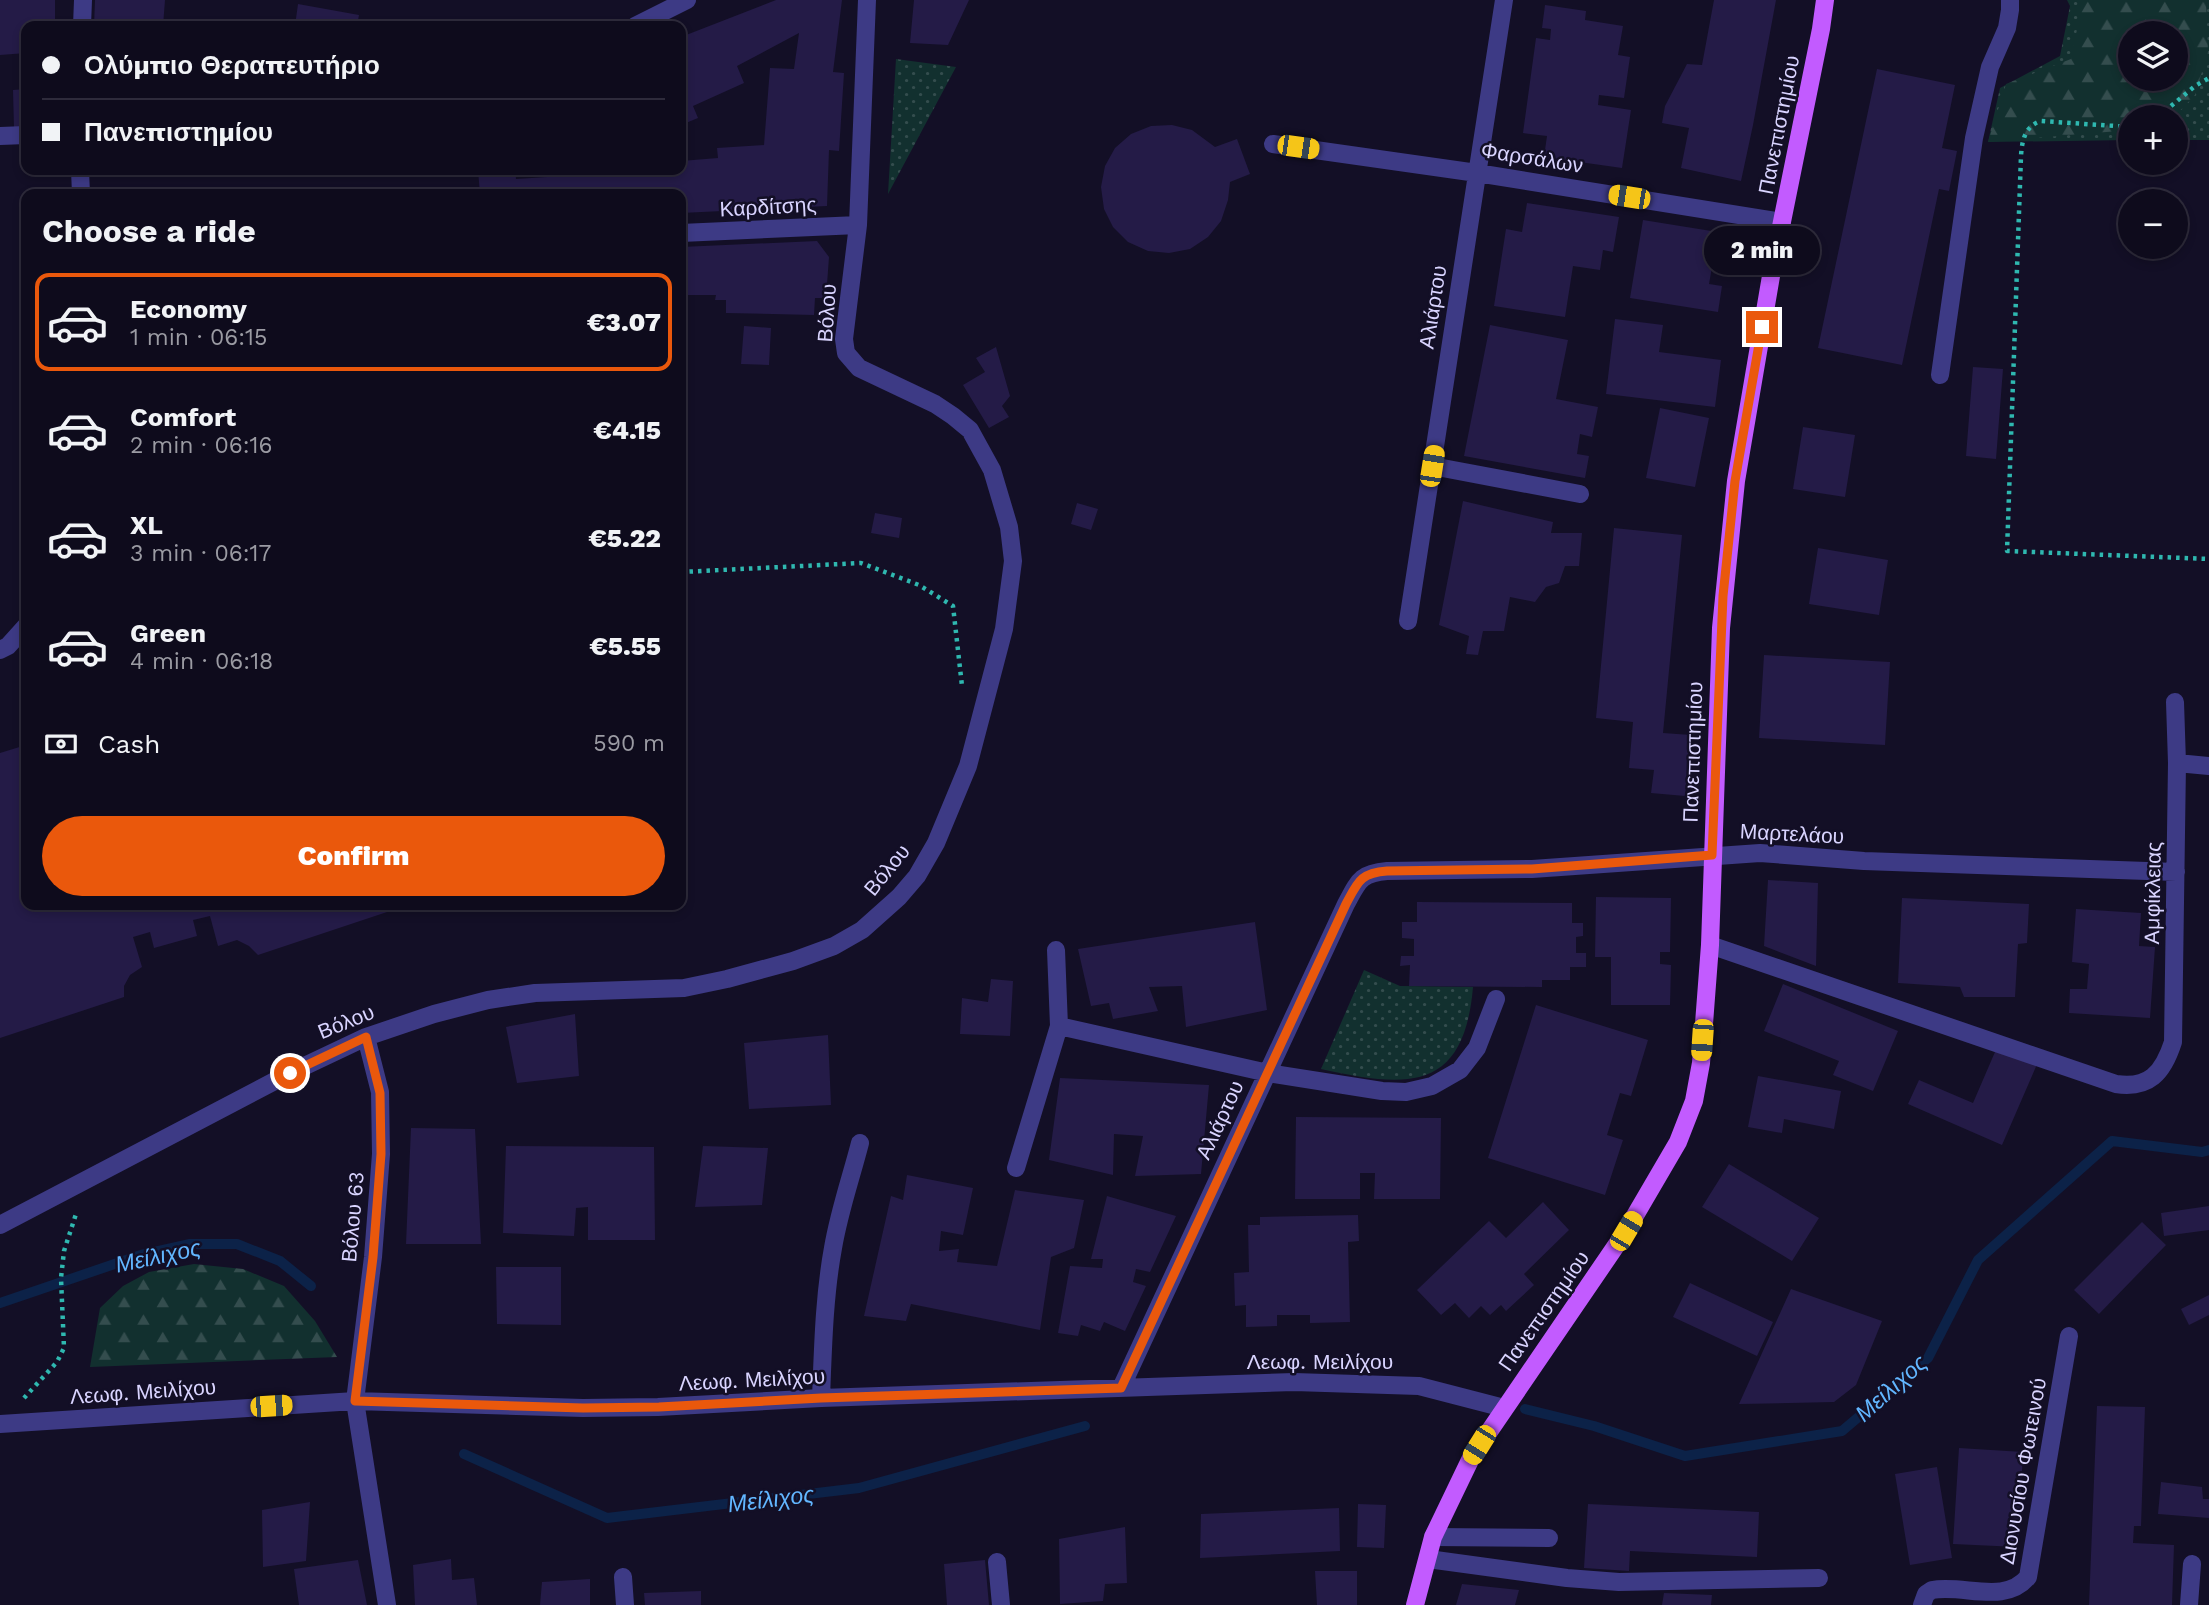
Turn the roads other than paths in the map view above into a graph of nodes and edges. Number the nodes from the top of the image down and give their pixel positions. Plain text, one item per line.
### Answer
1 (83, 0) edge
2 (687, 0) edge
3 (867, 0) edge
4 (1504, 0) edge
5 (1825, 0) edge
6 (2010, 0) edge
7 (82, 21) edge
8 (645, 21) edge
9 (21, 135) edge
10 (0, 136) edge
11 (1273, 144) dead end
12 (1477, 173) junction
13 (1782, 222) junction
14 (858, 225) junction
15 (686, 233) edge
16 (1940, 375) dead end
17 (1432, 466) junction
18 (1580, 494) dead end
19 (1408, 621) dead end
20 (21, 632) edge
21 (0, 650) edge
22 (2175, 702) dead end
23 (2177, 763) junction
24 (2209, 766) edge
25 (1712, 855) junction
26 (2176, 872) junction
27 (1366, 875) joint
28 (1710, 945) junction
29 (1056, 950) dead end
30 (1496, 999) dead end
31 (1059, 1026) junction
32 (366, 1037) junction
33 (1268, 1073) junction
34 (860, 1143) dead end
35 (1016, 1168) dead end
36 (0, 1225) edge
37 (2069, 1336) dead end
38 (1121, 1388) junction
39 (821, 1398) junction
40 (355, 1401) junction
41 (1504, 1408) junction
42 (0, 1424) edge
43 (1433, 1537) junction
44 (1549, 1538) dead end
45 (1428, 1559) junction
46 (997, 1562) dead end
47 (2192, 1564) dead end
48 (623, 1577) dead end
49 (1819, 1578) dead end
50 (387, 1605) edge
51 (625, 1605) edge
52 (1001, 1605) edge
53 (1415, 1605) edge
54 (1922, 1605) edge
55 (2189, 1605) edge

1 - 7 street
2 - 8 street
3 - 14 street, Βόλου
4 - 12 street, Αλιάρτου
5 - 13 main road, Πανεπιστημίου
6 - 16 street
9 - 10 street
11 - 12 street, Φαρσάλων
12 - 13 street, Φαρσάλων
12 - 17 street, Αλιάρτου
13 - 25 main road, Πανεπιστημίου
14 - 15 street, Καρδίτσης
14 - 32 street, Βόλου
17 - 18 street
17 - 19 street, Αλιάρτου
20 - 21 street
22 - 23 street, Αμφίκλειας
23 - 24 street
23 - 26 street, Αμφίκλειας
25 - 26 street, Μαρτελάου
25 - 27 street, Μαρτελάου
25 - 28 main road, Πανεπιστημίου
26 - 28 street, Αμφίκλειας
27 - 33 street, Αλιάρτου
28 - 41 main road, Πανεπιστημίου
29 - 31 street
30 - 33 street
31 - 33 street
31 - 35 street
32 - 36 street, Βόλου
32 - 40 street, Βόλου 63
33 - 38 street, Αλιάρτου
34 - 39 street
37 - 54 street, Διονυσίου Φωτεινού
38 - 39 street, Λεωφ. Μειλίχου
38 - 41 street, Λεωφ. Μειλίχου
39 - 40 street, Λεωφ. Μειλίχου
40 - 42 street, Λεωφ. Μειλίχου
40 - 50 street, Βόλου 63
41 - 43 main road, Πανεπιστημίου
43 - 44 street
43 - 45 main road, Πανεπιστημίου
45 - 49 street
45 - 53 main road, Πανεπιστημίου
46 - 52 street
47 - 55 street
48 - 51 street

